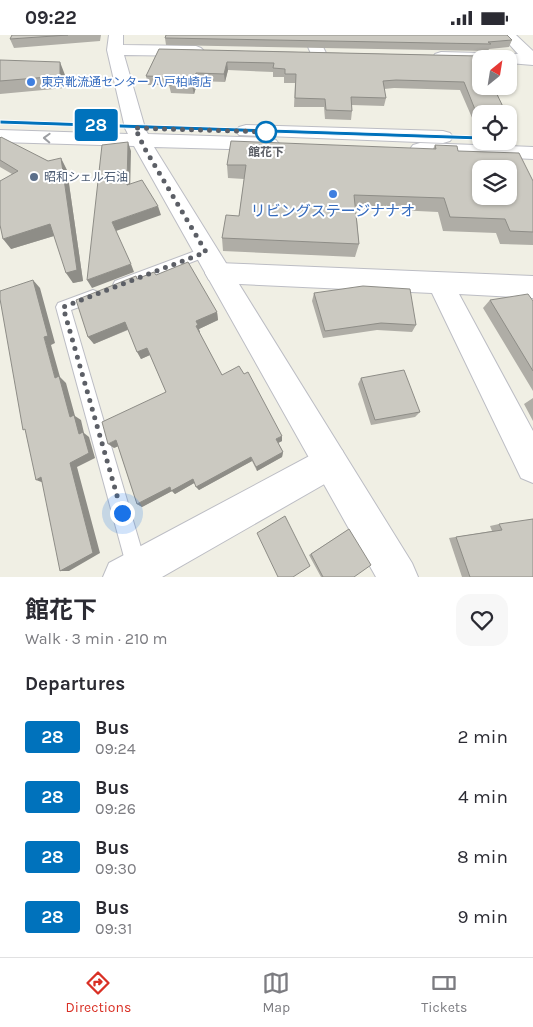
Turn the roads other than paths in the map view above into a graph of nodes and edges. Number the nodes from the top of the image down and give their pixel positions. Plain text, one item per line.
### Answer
1 (310, 35) edge
2 (508, 35) edge
3 (115, 42) edge
4 (212, 51) edge
5 (299, 53) edge
6 (318, 53) junction
7 (338, 54) edge
8 (425, 56) edge
9 (533, 59) edge
10 (0, 122) edge
11 (138, 134) junction
12 (0, 136) edge
13 (472, 138) edge
14 (517, 139) edge
15 (533, 140) edge
16 (533, 153) edge
17 (212, 263) junction
18 (440, 283) junction
19 (533, 287) edge
20 (330, 462) junction
21 (533, 466) edge
22 (130, 573) edge
23 (398, 577) edge

1 - 6 street
2 - 9 street
3 - 4 street
3 - 11 street
5 - 6 street
6 - 7 street
8 - 9 street
10 - 11 street
11 -> 12 street
11 - 13 street
11 - 16 street
11 - 17 street
14 - 15 street
17 - 18 street
17 - 20 street
17 - 22 lane
18 - 19 street
18 - 21 street
20 - 22 street
20 - 23 street

